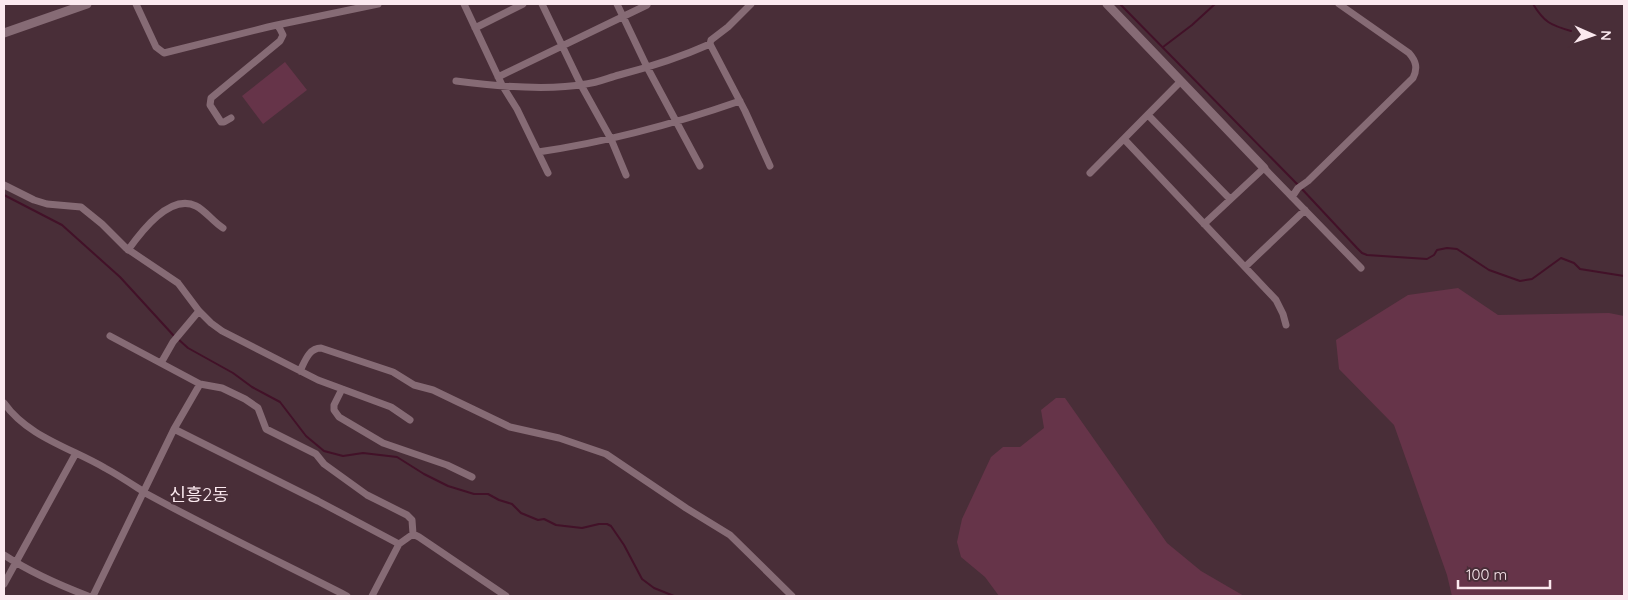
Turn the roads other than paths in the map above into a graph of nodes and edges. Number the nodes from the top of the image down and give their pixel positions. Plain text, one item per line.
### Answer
1 (87, 4) edge
2 (136, 4) edge
3 (378, 4) edge
4 (464, 4) edge
5 (523, 4) edge
6 (542, 4) edge
7 (617, 4) edge
8 (751, 4) edge
9 (1107, 4) edge
10 (1340, 4) edge
11 (647, 5) dead end
12 (624, 16) junction
13 (277, 26) junction
14 (476, 28) junction
15 (4, 33) edge
16 (710, 44) junction
17 (563, 45) junction
18 (647, 68) junction
19 (498, 77) junction
20 (456, 81) dead end
21 (1181, 81) junction
22 (502, 85) junction
23 (581, 85) junction
24 (740, 101) junction
25 (1148, 115) junction
26 (231, 118) dead end
27 (676, 122) junction
28 (611, 139) junction
29 (1124, 139) junction
30 (538, 152) junction
31 (700, 166) dead end
32 (770, 166) dead end
33 (1264, 168) junction
34 (548, 173) dead end
35 (1090, 173) dead end
36 (626, 175) dead end
37 (4, 185) edge
38 (1292, 197) junction
39 (1230, 199) junction
40 (1305, 210) junction
41 (1204, 224) junction
42 (223, 228) dead end
43 (128, 250) junction
44 (1245, 267) junction
45 (1361, 268) dead end
46 (199, 311) junction
47 (1286, 325) dead end
48 (110, 336) dead end
49 (161, 363) junction
50 (300, 371) junction
51 (200, 384) junction
52 (342, 389) junction
53 (4, 404) edge
54 (410, 420) dead end
55 (174, 429) junction
56 (76, 453) junction
57 (472, 477) dead end
58 (144, 492) junction
59 (412, 534) junction
60 (398, 544) junction
61 (4, 555) edge
62 (16, 563) junction
63 (4, 584) edge
64 (88, 596) edge
65 (93, 596) edge
66 (347, 596) edge
67 (372, 596) edge
68 (506, 596) edge
69 (792, 596) edge

1 - 15 street
2 - 13 street
3 - 13 street
4 - 14 street
5 - 14 street
6 - 17 street
7 - 12 street
8 - 16 street
9 - 21 street
10 - 38 street
11 - 12 street
12 - 17 street
12 - 18 street
13 - 26 street
14 - 19 street
16 - 18 street
16 - 24 street
17 - 19 street
17 - 23 street
18 - 23 street
18 - 27 street
19 - 22 street
20 - 22 street
21 - 25 street
21 - 33 street
22 - 23 street
22 - 30 street
23 - 28 street
24 - 27 street
24 - 32 street
25 - 29 street
25 - 39 street
27 - 28 street
27 - 31 street
28 - 30 street
28 - 36 street
29 - 35 street
29 - 41 street
30 - 34 street
33 - 38 street
33 - 39 street
37 - 43 street
38 - 40 street
39 - 41 street
40 - 44 street
40 - 45 street
41 - 44 street
42 - 43 street
43 - 46 street
44 - 47 street
46 - 49 street
46 - 50 street
48 - 49 street
49 - 51 street
50 - 52 street
50 - 69 street
51 - 55 street
51 - 59 street
52 - 54 street
52 - 57 street
53 - 56 street
55 - 58 street
55 - 60 street
56 - 58 street
56 - 62 street
58 - 65 street
58 - 66 street
59 - 60 street
59 - 68 street
60 - 67 street
61 - 62 street
62 - 63 street
62 - 64 street

